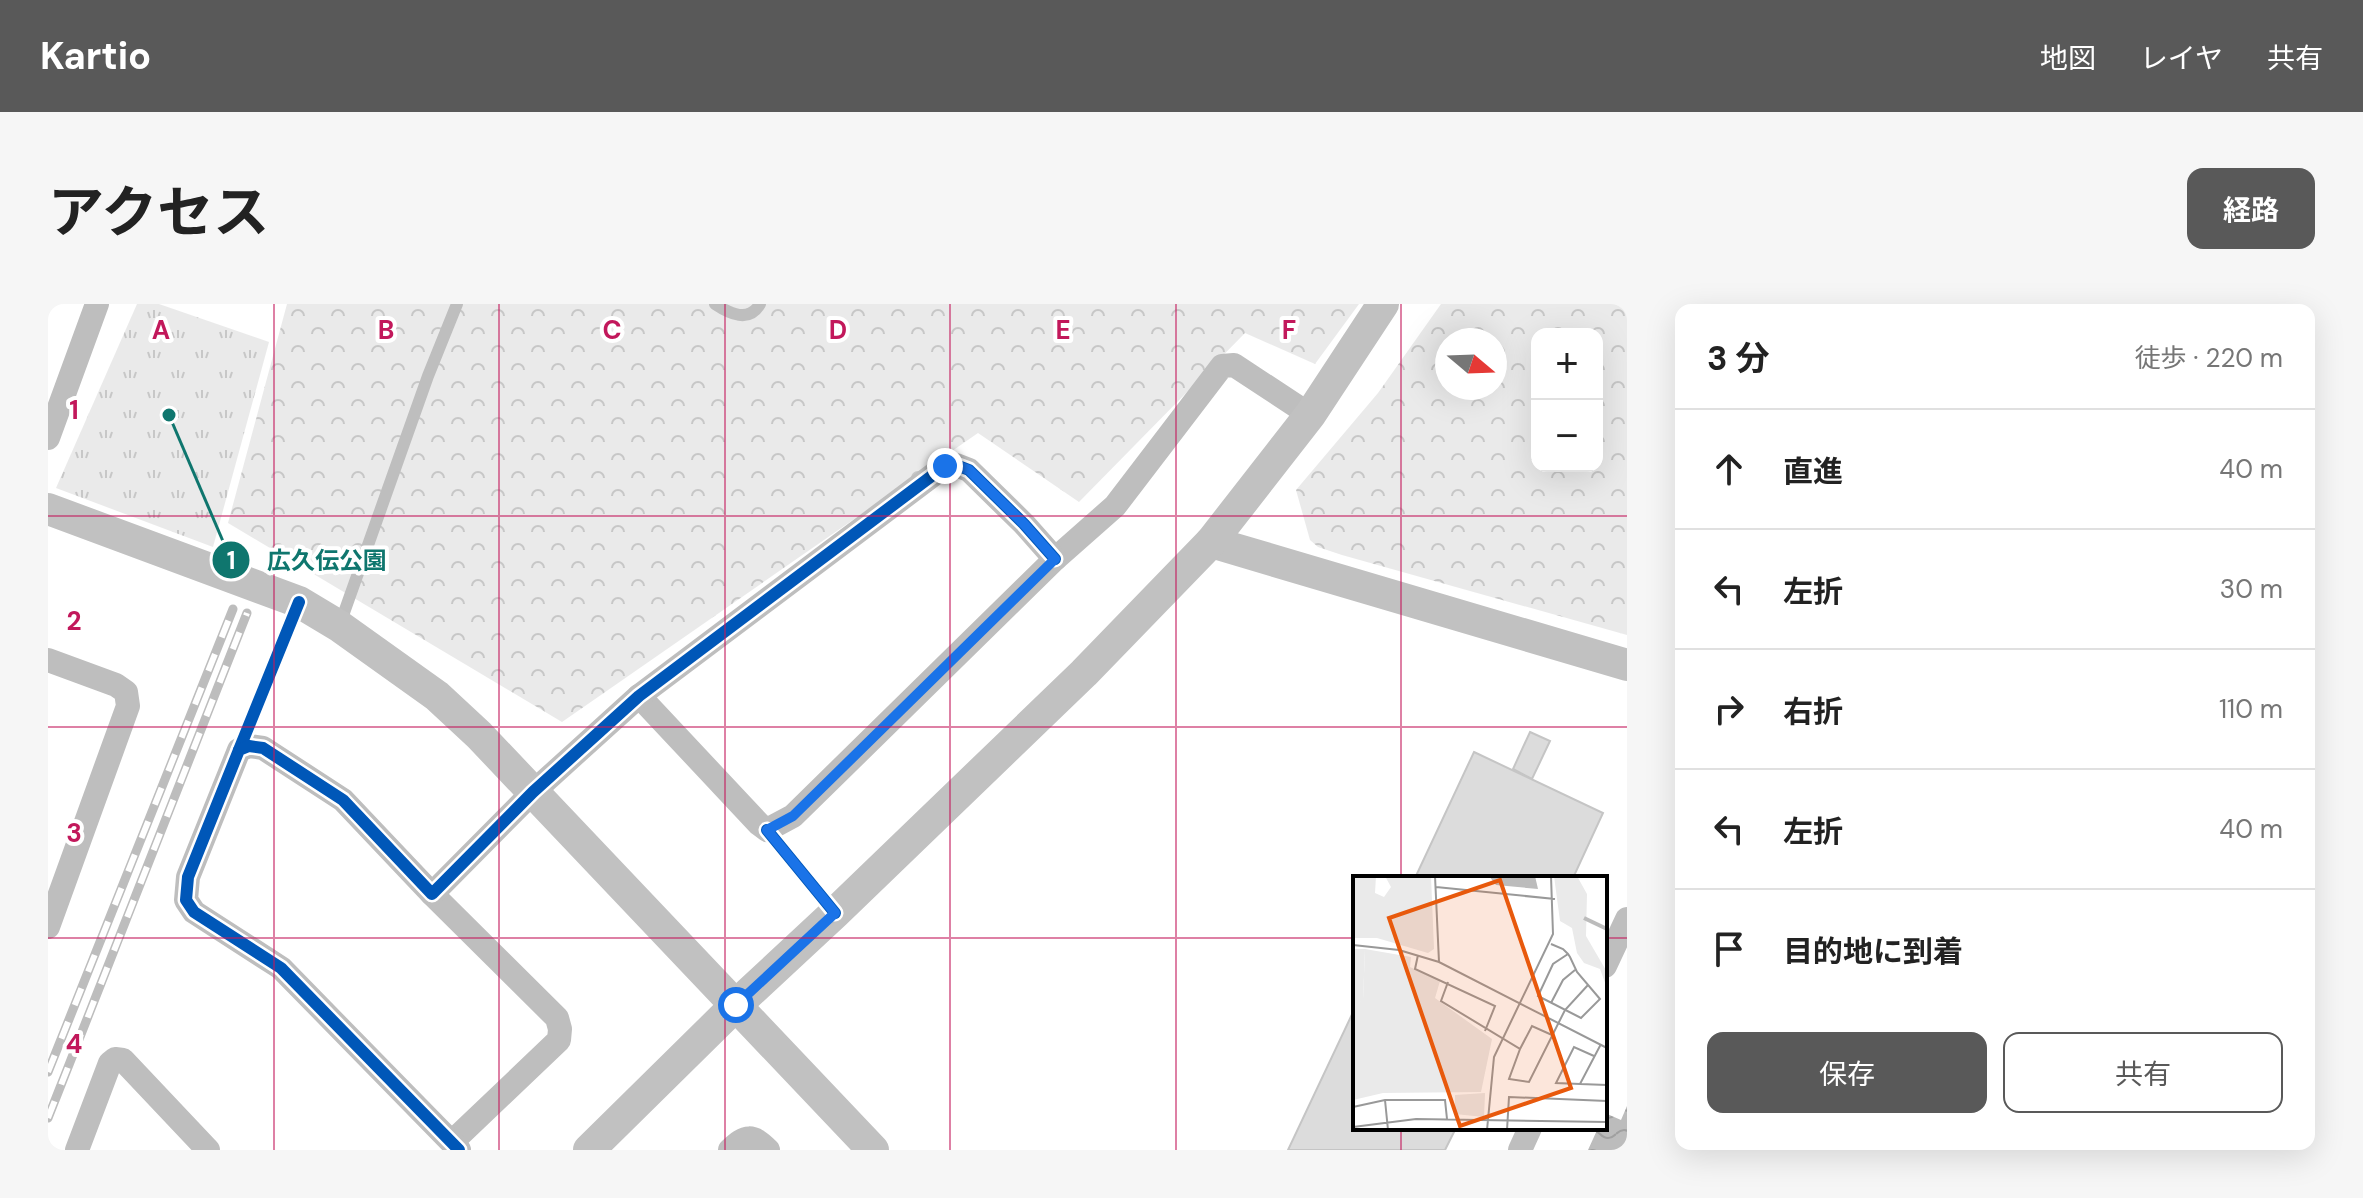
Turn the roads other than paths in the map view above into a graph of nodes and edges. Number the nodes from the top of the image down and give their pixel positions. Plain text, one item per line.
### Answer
1 (97, 304) edge
2 (457, 304) edge
3 (715, 304) edge
4 (760, 304) edge
5 (1383, 304) edge
6 (60, 367) edge
7 (1310, 415) junction
8 (48, 438) edge
9 (48, 509) edge
10 (1211, 542) junction
11 (1055, 559) junction
12 (339, 626) junction
13 (48, 660) edge
14 (1627, 665) edge
15 (639, 696) junction
16 (533, 792) junction
17 (432, 894) junction
18 (1627, 919) edge
19 (48, 927) edge
20 (1607, 962) edge
21 (736, 1005) junction
22 (1529, 1130) edge
23 (456, 1146) edge
24 (77, 1150) edge
25 (208, 1150) edge
26 (589, 1150) edge
27 (730, 1150) edge
28 (768, 1150) edge
29 (873, 1150) edge
30 (1520, 1150) edge

1 - 6 street
2 - 12 lane
3 - 4 lane
5 - 7 street
6 - 8 street
7 - 10 street
7 - 11 street
9 - 12 street
10 - 14 street
10 - 21 street
11 - 15 street
11 - 15 street
12 - 16 street
13 - 19 street
15 - 16 street
16 - 17 street
16 - 21 street
17 - 23 street
17 - 23 street
18 - 20 street
21 - 26 street
21 - 29 street
22 - 30 street
24 - 25 street
27 - 28 street

